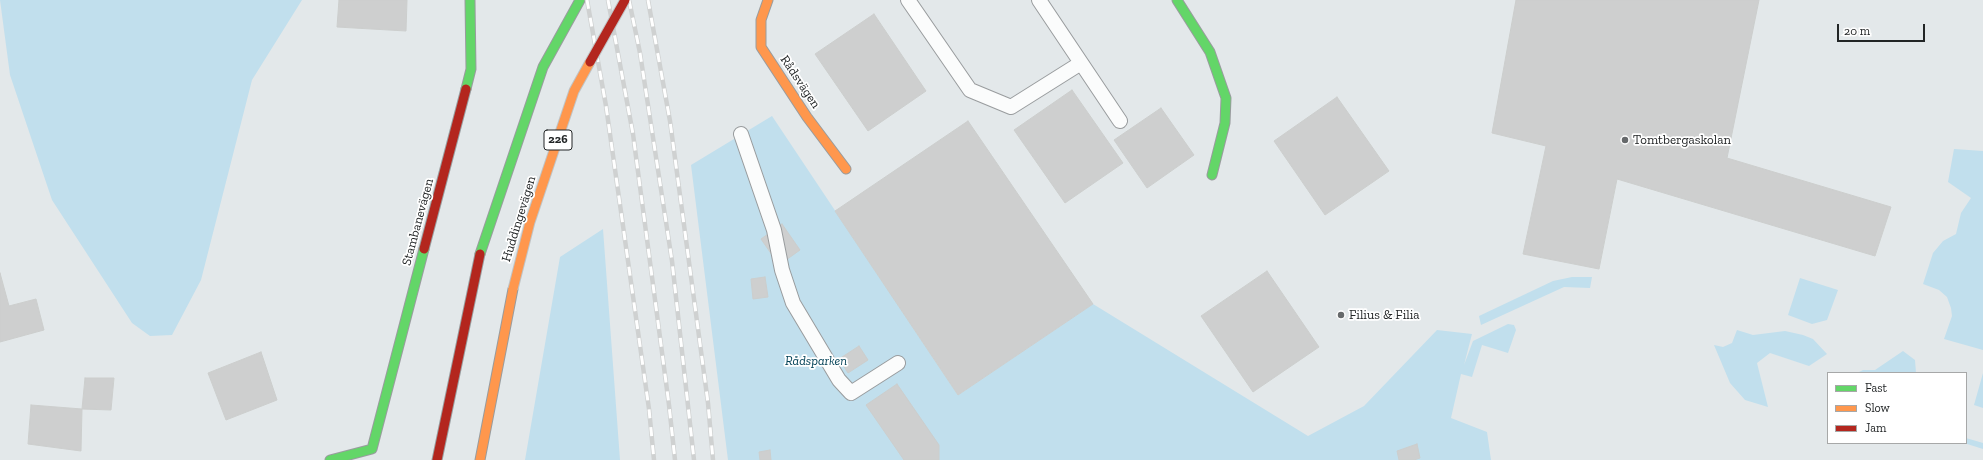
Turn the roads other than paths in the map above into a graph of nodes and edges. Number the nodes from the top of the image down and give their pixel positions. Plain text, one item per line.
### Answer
1 (470, 0) edge
2 (580, 0) edge
3 (625, 0) edge
4 (768, 0) edge
5 (908, 0) edge
6 (1039, 0) edge
7 (1177, 0) edge
8 (1081, 63) junction
9 (1120, 121) dead end
10 (741, 134) dead end
11 (846, 169) dead end
12 (1212, 175) dead end
13 (898, 363) dead end
14 (330, 460) edge
15 (437, 460) edge
16 (480, 460) edge

1 - 14 main road, Stambanevägen
2 - 15 main road, Huddingevägen
3 - 16 main road, Huddingevägen / 226, bridge
4 - 11 main road, Rådsvägen
5 - 8 lane
6 - 8 lane
7 - 12 main road
8 - 9 lane
10 - 13 lane

